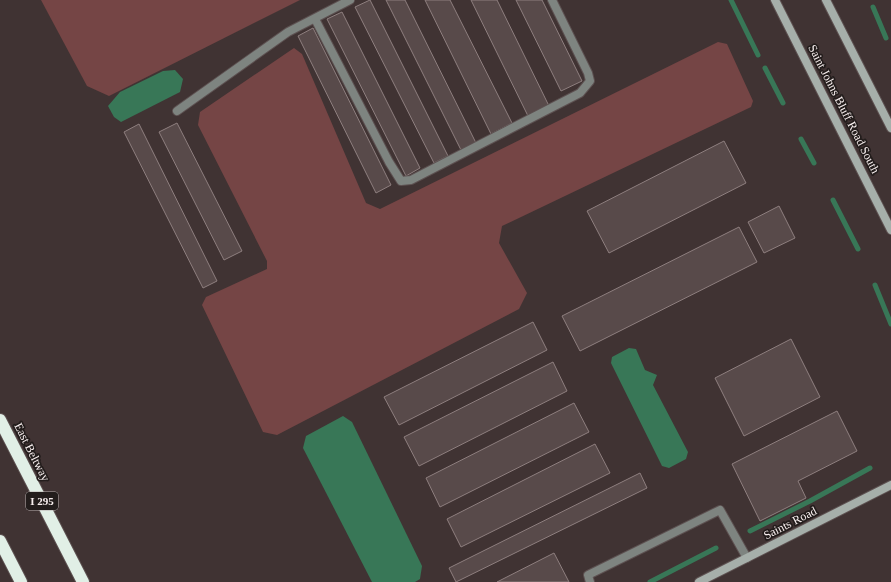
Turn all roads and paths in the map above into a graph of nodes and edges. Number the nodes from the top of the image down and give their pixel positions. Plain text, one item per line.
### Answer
1 (350, 0) edge
2 (552, 0) edge
3 (775, 0) edge
4 (826, 0) edge
5 (314, 19) junction
6 (177, 111) dead end
7 (891, 128) edge
8 (891, 230) edge
9 (0, 420) edge
10 (891, 485) edge
11 (0, 541) edge
12 (747, 558) junction
13 (21, 582) edge
14 (83, 582) edge
15 (590, 582) edge
16 (699, 582) edge

1 - 5 lane
2 - 5 lane
3 - 8 main road, Saint Johns Bluff Road South
4 - 7 main road
5 - 6 lane
9 - 14 highway, East Beltway / I 295
10 - 12 main road, Saints Road
11 - 13 highway
12 - 15 lane
12 - 16 main road, Saints Road

